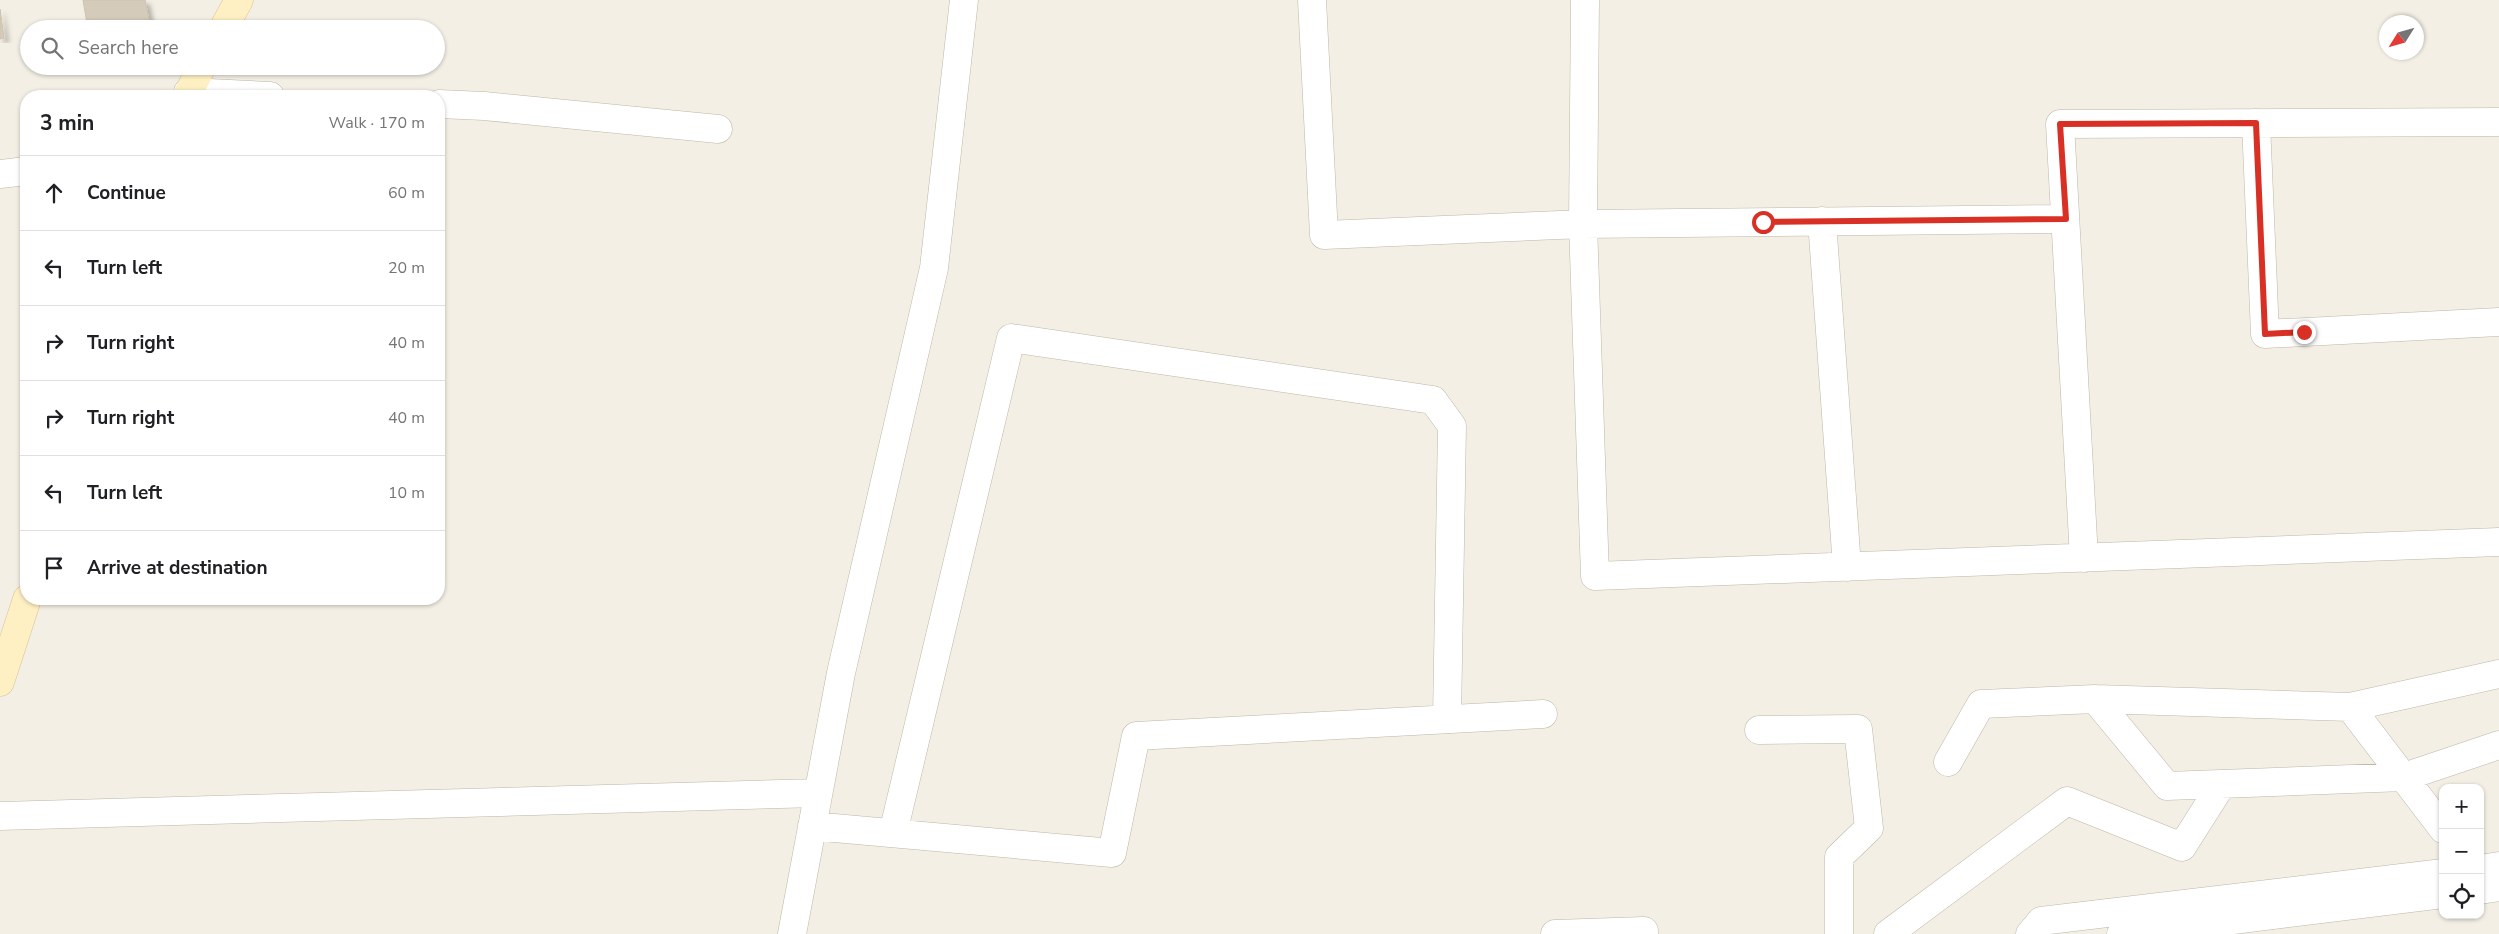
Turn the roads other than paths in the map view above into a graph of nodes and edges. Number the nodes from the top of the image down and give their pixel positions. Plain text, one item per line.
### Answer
1 (239, 0) edge
2 (964, 0) edge
3 (1312, 0) edge
4 (1585, 0) edge
5 (228, 20) edge
6 (197, 75) edge
7 (189, 90) edge
8 (445, 104) edge
9 (2499, 122) edge
10 (2256, 123) junction
11 (718, 129) dead end
12 (20, 172) edge
13 (0, 174) edge
14 (2066, 219) junction
15 (1822, 222) junction
16 (1583, 224) junction
17 (2499, 322) edge
18 (2499, 542) edge
19 (2084, 558) junction
20 (1847, 567) junction
21 (25, 605) edge
22 (2499, 674) edge
23 (0, 682) edge
24 (2095, 699) junction
25 (2350, 707) junction
26 (1543, 714) dead end
27 (1447, 719) junction
28 (1758, 730) dead end
29 (2499, 745) edge
30 (1948, 762) dead end
31 (2404, 777) junction
32 (2222, 784) junction
33 (818, 793) junction
34 (0, 816) edge
35 (2439, 823) edge
36 (812, 826) junction
37 (893, 833) junction
38 (2499, 866) edge
39 (2484, 868) edge
40 (2439, 873) edge
41 (2499, 887) edge
42 (2484, 889) edge
43 (2439, 895) edge
44 (2311, 922) edge
45 (792, 934) edge
46 (1555, 934) edge
47 (1644, 934) edge
48 (1839, 934) edge
49 (1888, 934) edge
50 (2030, 934) edge
51 (2121, 934) edge

1 - 5 street
2 - 33 street
3 - 16 street
4 - 16 street
6 - 7 street
8 - 11 street
9 - 10 street
10 - 14 street
10 - 17 street
12 - 13 street
14 - 15 street
14 - 19 street
15 - 16 street
15 - 20 street
16 - 20 street
18 - 19 street
19 - 20 street
21 - 23 street
22 - 25 street
24 - 25 street
24 - 30 street
24 - 32 street
25 - 31 street
26 - 27 street
27 - 37 street
27 - 37 street
28 - 48 street
29 - 31 street
31 - 32 street
31 - 35 street
32 - 49 street
33 - 34 street
33 - 36 street
36 - 37 street
36 - 45 street
38 - 39 street
40 - 50 street
41 - 42 street
43 - 44 street
44 - 51 street
46 - 47 street

